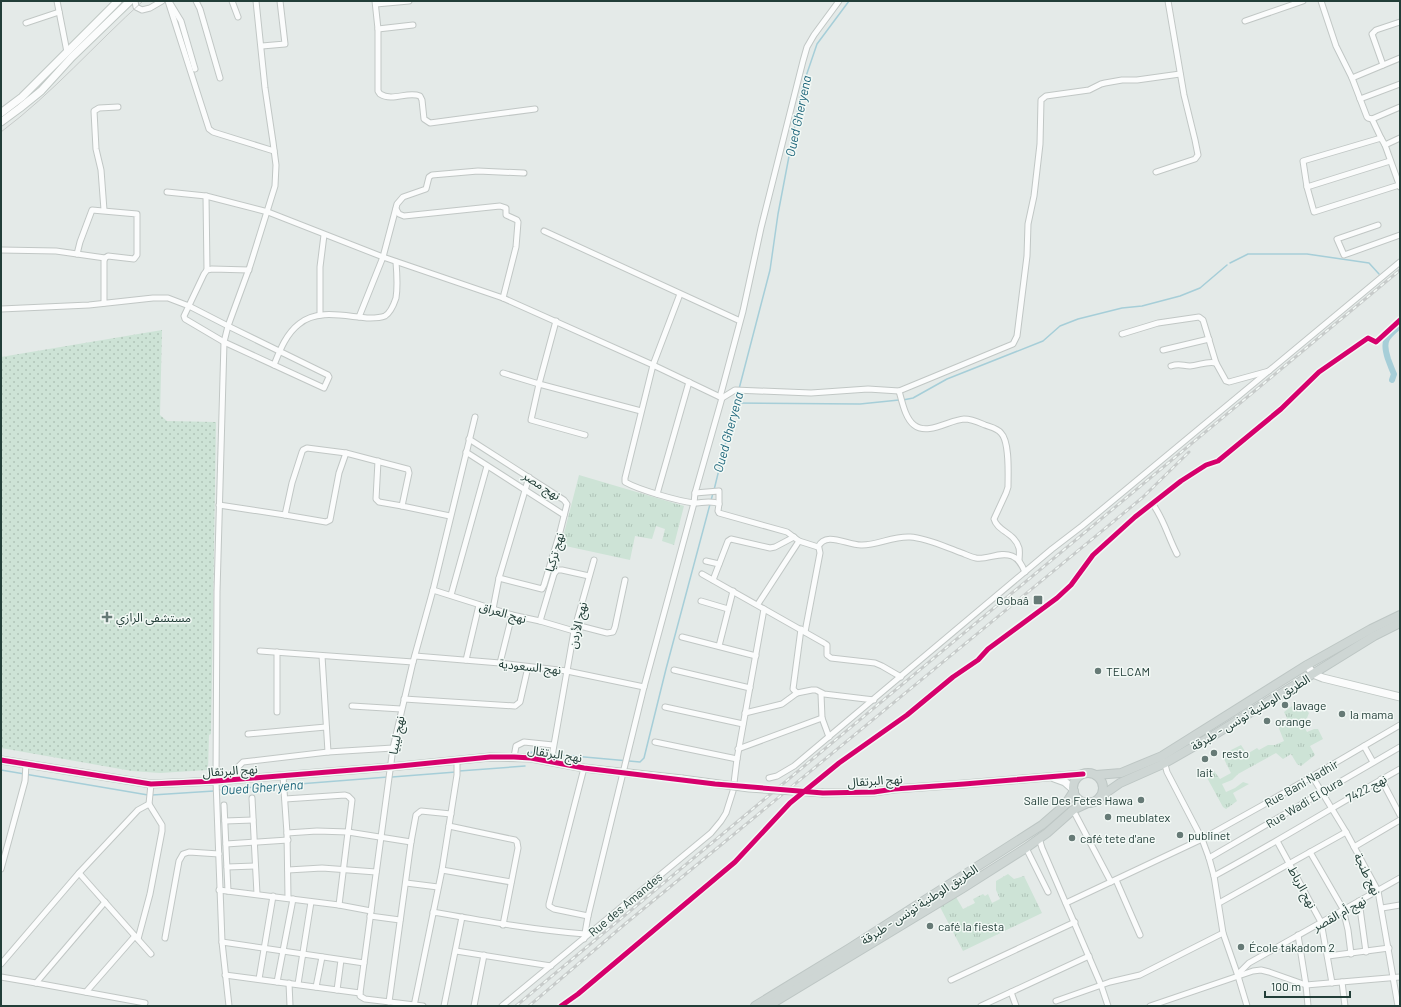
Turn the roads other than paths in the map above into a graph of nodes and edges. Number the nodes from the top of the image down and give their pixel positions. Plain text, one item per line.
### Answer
1 (57, 1) edge
2 (118, 1) edge
3 (130, 1) edge
4 (135, 1) edge
5 (162, 1) edge
6 (168, 1) edge
7 (196, 1) edge
8 (232, 1) edge
9 (256, 1) edge
10 (280, 1) edge
11 (409, 1) edge
12 (839, 1) edge
13 (1168, 1) edge
14 (1303, 1) edge
15 (1320, 1) edge
16 (375, 2) edge
17 (59, 12) junction
18 (238, 17) dead end
19 (1245, 21) dead end
20 (1400, 22) edge
21 (26, 23) dead end
22 (413, 25) dead end
23 (378, 29) junction
24 (262, 46) junction
25 (68, 52) junction
26 (1400, 58) edge
27 (1383, 65) junction
28 (195, 69) dead end
29 (1180, 74) junction
30 (220, 78) dead end
31 (1352, 78) junction
32 (1400, 84) edge
33 (1360, 99) junction
34 (118, 107) dead end
35 (1400, 107) edge
36 (535, 109) dead end
37 (1, 113) edge
38 (1372, 118) junction
39 (1, 122) edge
40 (1381, 138) junction
41 (1400, 138) edge
42 (1385, 145) junction
43 (274, 151) junction
44 (1390, 161) junction
45 (1156, 172) dead end
46 (524, 173) dead end
47 (1399, 186) edge
48 (1307, 187) junction
49 (167, 192) dead end
50 (206, 196) junction
51 (104, 210) junction
52 (396, 210) junction
53 (268, 212) junction
54 (1378, 225) dead end
55 (544, 231) dead end
56 (324, 235) junction
57 (1400, 235) edge
58 (1, 250) edge
59 (78, 254) junction
60 (383, 257) junction
61 (105, 258) junction
62 (396, 262) junction
63 (1400, 262) edge
64 (207, 270) junction
65 (249, 270) junction
66 (680, 294) junction
67 (503, 298) junction
68 (104, 303) junction
69 (189, 306) junction
70 (1, 309) edge
71 (320, 314) junction
72 (359, 317) junction
73 (738, 320) dead end
74 (1400, 320) edge
75 (556, 321) junction
76 (228, 326) junction
77 (1122, 334) dead end
78 (1209, 339) junction
79 (224, 342) junction
80 (1163, 350) dead end
81 (279, 352) junction
82 (1216, 362) junction
83 (274, 365) junction
84 (653, 365) junction
85 (1171, 366) dead end
86 (1272, 370) junction
87 (503, 373) dead end
88 (690, 382) junction
89 (539, 384) junction
90 (899, 391) junction
91 (721, 398) junction
92 (642, 411) junction
93 (475, 417) dead end
94 (585, 435) dead end
95 (469, 439) junction
96 (466, 452) junction
97 (346, 453) junction
98 (378, 461) junction
99 (487, 466) junction
100 (529, 477) junction
101 (525, 489) junction
102 (695, 493) junction
103 (657, 494) junction
104 (694, 503) junction
105 (717, 503) junction
106 (1152, 504) junction
107 (219, 505) junction
108 (402, 506) junction
109 (285, 515) junction
110 (564, 515) junction
111 (450, 516) junction
112 (794, 537) junction
113 (799, 541) junction
114 (818, 546) junction
115 (1177, 554) dead end
116 (594, 560) dead end
117 (706, 561) dead end
118 (1019, 561) junction
119 (719, 564) junction
120 (1025, 572) junction
121 (702, 574) dead end
122 (589, 576) junction
123 (499, 578) junction
124 (625, 580) dead end
125 (713, 580) junction
126 (433, 590) junction
127 (733, 591) junction
128 (451, 595) junction
129 (701, 602) dead end
130 (758, 604) junction
131 (479, 605) junction
132 (493, 609) junction
133 (728, 609) junction
134 (764, 609) junction
135 (512, 615) junction
136 (1400, 615) edge
137 (540, 621) junction
138 (1400, 623) edge
139 (576, 625) junction
140 (574, 631) junction
141 (803, 631) junction
142 (682, 637) dead end
143 (719, 646) junction
144 (260, 651) dead end
145 (277, 652) junction
146 (322, 656) junction
147 (756, 656) junction
148 (414, 659) junction
149 (466, 660) junction
150 (500, 663) junction
151 (1307, 665) junction
152 (528, 667) junction
153 (568, 670) junction
154 (674, 670) dead end
155 (1313, 674) junction
156 (901, 677) junction
157 (644, 687) junction
158 (750, 688) junction
159 (797, 693) junction
160 (821, 694) junction
161 (1400, 697) edge
162 (404, 699) junction
163 (874, 700) junction
164 (352, 706) dead end
165 (665, 707) dead end
166 (401, 709) junction
167 (277, 712) dead end
168 (745, 713) junction
169 (822, 718) junction
170 (743, 724) junction
171 (1400, 725) edge
172 (326, 727) junction
173 (248, 734) dead end
174 (829, 737) junction
175 (655, 742) dead end
176 (553, 745) junction
177 (1364, 746) junction
178 (1400, 747) edge
179 (393, 748) junction
180 (738, 749) junction
181 (328, 752) junction
182 (514, 757) junction
183 (737, 759) junction
184 (1, 760) edge
185 (457, 760) junction
186 (1163, 760) junction
187 (551, 761) junction
188 (1373, 762) junction
189 (26, 767) junction
190 (584, 768) junction
191 (1400, 769) edge
192 (390, 770) junction
193 (623, 771) junction
194 (1083, 774) junction
195 (1096, 775) junction
196 (1312, 776) junction
197 (1048, 777) junction
198 (769, 778) dead end
199 (237, 779) junction
200 (283, 779) junction
201 (1381, 780) junction
202 (216, 784) junction
203 (150, 787) junction
204 (1073, 790) junction
205 (1322, 792) junction
206 (285, 797) junction
207 (1100, 797) junction
208 (252, 798) dead end
209 (1090, 802) junction
210 (149, 803) junction
211 (224, 805) dead end
212 (1398, 806) edge
213 (1332, 808) junction
214 (1073, 810) junction
215 (451, 814) junction
216 (1400, 815) edge
217 (253, 820) junction
218 (1400, 820) edge
219 (225, 821) junction
220 (449, 826) junction
221 (348, 832) junction
222 (1346, 832) junction
223 (287, 833) junction
224 (381, 837) junction
225 (1039, 838) junction
226 (288, 840) junction
227 (1202, 840) junction
228 (1277, 841) junction
229 (254, 842) junction
230 (411, 842) junction
231 (226, 844) junction
232 (1354, 847) junction
233 (1026, 848) junction
234 (1310, 852) junction
235 (219, 854) junction
236 (1209, 858) junction
237 (1290, 863) junction
238 (256, 866) junction
239 (227, 867) junction
240 (1, 869) edge
241 (288, 870) junction
242 (343, 870) junction
243 (442, 870) junction
244 (376, 872) junction
245 (79, 873) junction
246 (1214, 876) junction
247 (1400, 878) edge
248 (1113, 881) junction
249 (511, 882) junction
250 (406, 884) junction
251 (438, 887) junction
252 (219, 890) junction
253 (228, 891) junction
254 (1378, 891) junction
255 (1048, 892) dead end
256 (257, 894) junction
257 (273, 896) junction
258 (290, 898) junction
259 (1359, 901) junction
260 (105, 902) junction
261 (311, 902) junction
262 (1066, 903) junction
263 (1219, 903) junction
264 (339, 905) junction
265 (1400, 905) edge
266 (1382, 908) junction
267 (1343, 909) junction
268 (433, 912) junction
269 (371, 914) junction
270 (588, 916) junction
271 (462, 917) junction
272 (400, 920) junction
273 (1075, 922) junction
274 (1322, 922) junction
275 (503, 925) junction
276 (1223, 933) junction
277 (1140, 935) dead end
278 (1298, 935) junction
279 (584, 936) junction
280 (137, 938) junction
281 (165, 938) dead end
282 (222, 942) junction
283 (263, 948) junction
284 (1389, 948) junction
285 (284, 951) junction
286 (456, 951) junction
287 (1366, 952) junction
288 (151, 954) dead end
289 (303, 954) junction
290 (1351, 954) junction
291 (484, 955) junction
292 (1089, 956) junction
293 (1328, 956) junction
294 (322, 957) junction
295 (341, 960) junction
296 (364, 963) junction
297 (1, 964) edge
298 (551, 966) junction
299 (225, 975) junction
300 (1238, 975) junction
301 (1400, 977) edge
302 (1, 978) edge
303 (1393, 978) junction
304 (259, 979) junction
305 (950, 980) dead end
306 (278, 982) junction
307 (1342, 982) junction
308 (36, 983) junction
309 (289, 983) junction
310 (1332, 983) junction
311 (298, 984) junction
312 (1101, 985) junction
313 (1306, 985) junction
314 (316, 987) junction
315 (337, 990) junction
316 (86, 992) junction
317 (1011, 992) junction
318 (360, 993) junction
319 (1056, 1001) dead end
320 (389, 1002) junction
321 (145, 1003) dead end
322 (415, 1005) edge
323 (228, 1006) edge
324 (290, 1006) edge
325 (423, 1006) edge
326 (444, 1006) edge
327 (474, 1006) edge
328 (502, 1006) edge
329 (560, 1006) edge
330 (755, 1006) edge
331 (768, 1006) edge
332 (981, 1006) edge
333 (1016, 1006) edge
334 (1108, 1006) edge
335 (1150, 1006) edge
336 (1247, 1006) edge
337 (1308, 1006) edge
338 (1345, 1006) edge
339 (1398, 1006) edge

1 - 17 street
2 - 25 street
3 - 39 street
4 - 5 street
6 - 28 street
6 - 43 street
7 - 30 street
8 - 18 street
9 - 24 street
10 - 24 street
11 - 16 street
12 - 91 street
13 - 29 street
14 - 19 street
15 - 31 street
16 - 23 street
17 - 21 street
17 - 25 street
20 - 27 street
22 - 23 street
23 - 36 street
24 - 43 street
25 - 37 street
26 - 27 street
27 - 31 street
29 - 45 street
29 - 90 street
31 - 33 street
32 - 33 street
33 - 38 street
34 - 51 street
35 - 38 street
38 - 40 street
40 - 42 street
40 - 48 street
41 - 42 street
42 - 44 street
43 - 53 street
44 - 47 street
44 - 48 street
46 - 52 street
47 - 48 street
49 - 50 street
50 - 53 street
50 - 64 street
51 - 59 street
51 - 61 street
52 - 60 street
52 - 67 street
53 - 56 street
53 - 65 street
54 - 57 street
55 - 66 street
56 - 60 street
56 - 71 street
58 - 59 street
59 - 61 street
60 - 62 street
60 - 72 street
61 - 68 street
62 - 67 street
62 - 72 street
63 - 86 street
64 - 65 street
64 - 69 street
65 - 76 street
66 - 73 street
66 - 84 street
67 - 75 street
68 - 69 street
68 - 70 street
69 - 76 street
69 - 79 street
71 - 72 street
71 - 81 street
74 - 106 street
75 - 84 street
75 - 89 street
76 - 79 street
76 - 81 street
77 - 78 street
78 - 80 street
78 - 82 street
79 - 83 street
79 - 107 street
81 - 83 street
81 - 83 street
82 - 85 street
82 - 86 street
84 - 88 street
84 - 92 street
86 - 120 street
87 - 89 street
88 - 91 street
88 - 103 street
89 - 92 street
89 - 94 street
90 - 91 street
90 - 118 street
91 - 102 street
92 - 103 street
93 - 95 street, نهج ليبيا
95 - 96 street, نهج ليبيا
95 - 100 street, نهج مصر
96 - 99 street, نهج مصر
96 - 111 street, نهج ليبيا
97 - 98 street
97 - 109 street
97 - 109 street
98 - 108 street
98 - 108 street
99 - 101 street, نهج مصر
99 - 128 street
100 - 101 street
100 - 110 street, نهج مصر
101 - 110 street, نهج مصر
101 - 123 street
102 - 104 street
102 - 105 street
103 - 104 street
104 - 105 street
104 - 157 street
105 - 112 street
106 - 115 street
106 - 329 street
107 - 109 street
107 - 202 street
108 - 111 street
110 - 123 street, نهج تركيا
111 - 126 street, نهج ليبيا
112 - 113 street
112 - 119 street
113 - 114 street
113 - 130 street
114 - 118 street
114 - 141 street
116 - 122 street, نهج الأردن
117 - 119 street
118 - 120 street
119 - 125 street
120 - 156 street
121 - 125 street
122 - 137 street
122 - 139 street, نهج الأردن
123 - 132 street
124 - 139 street
125 - 127 street
126 - 128 street, نهج العراق
126 - 148 street, نهج ليبيا
127 - 130 street
127 - 133 street
128 - 131 street, نهج العراق
129 - 133 street
130 - 134 street
131 - 132 street, نهج العراق
131 - 149 street
132 - 135 street, نهج العراق
133 - 143 street
134 - 141 street
134 - 147 street, Rue des Amandes
135 - 137 street, نهج العراق
135 - 150 street
136 - 151 main road, الطريق الوطنية تونس - طبرقة
137 - 140 street, نهج العراق
138 - 155 main road, الطريق الوطنية تونس - طبرقة
139 - 140 street, نهج الأردن
140 - 153 street, نهج الأردن
141 - 156 street
141 - 159 street
142 - 143 street
143 - 147 street
144 - 145 street, نهج السعودية
145 - 146 street, نهج السعودية
145 - 167 street
146 - 148 street, نهج السعودية
146 - 172 street
147 - 158 street, Rue des Amandes
148 - 149 street, نهج السعودية
148 - 162 street, نهج ليبيا
149 - 150 street, نهج السعودية
150 - 152 street, نهج السعودية
151 - 155 street
151 - 186 main road, الطريق الوطنية تونس - طبرقة
152 - 153 street, نهج السعودية
152 - 162 street
153 - 157 street, نهج السعودية
153 - 176 street, نهج الأردن
154 - 158 street
155 - 161 street
155 - 186 main road, الطريق الوطنية تونس - طبرقة
156 - 163 street
157 - 193 street
158 - 168 street, Rue des Amandes
159 - 160 street
159 - 168 street
160 - 163 street
160 - 169 street
162 - 166 street, نهج ليبيا
163 - 174 street
164 - 166 street
165 - 170 street
166 - 179 street, نهج ليبيا
168 - 170 street, Rue des Amandes
169 - 174 street
169 - 180 street
170 - 180 street, Rue des Amandes
171 - 177 street, Rue Bani Nadhir
172 - 173 street
172 - 181 street
174 - 198 street
175 - 183 street
176 - 182 street
176 - 187 street, نهج الأردن
177 - 188 street
177 - 196 street, Rue Bani Nadhir
178 - 188 street, Rue Wadi El Qura
179 - 181 street
179 - 192 street, نهج ليبيا
180 - 183 street, Rue des Amandes
181 - 199 street
182 - 185 street, نهج البرتقال
182 - 187 street, نهج البرتقال
183 - 279 street, Rue des Amandes
184 - 189 street, نهج البرتقال
185 - 192 street, نهج البرتقال
185 - 215 street
186 - 195 main road, الطريق الوطنية تونس - طبرقة
186 - 207 main road, الطريق الوطنية تونس - طبرقة
186 - 227 street
187 - 190 street, نهج البرتقال
188 - 205 street, Rue Wadi El Qura
189 - 203 street, نهج البرتقال
189 - 240 street
190 - 193 street, نهج البرتقال
190 - 270 street
191 - 201 street, نهج 7422
192 - 200 street, نهج البرتقال
192 - 224 street, نهج ليبيا
193 - 197 street, نهج البرتقال, bridge
193 - 270 street
194 - 195 main road
194 - 197 street, نهج البرتقال
194 - 204 main road
195 - 207 main road
196 - 205 street, نهج طنجة
196 - 227 street, Rue Bani Nadhir
197 - 204 street, نهج البرتقال
199 - 200 street, نهج البرتقال
199 - 202 street, نهج البرتقال
200 - 206 street
201 - 212 street
201 - 213 street, نهج 7422
202 - 203 street, نهج البرتقال
202 - 235 street
203 - 210 street
204 - 209 main road
204 - 330 main road, الطريق الوطنية تونس - طبرقة
205 - 213 street, نهج طنجة
205 - 236 street, Rue Wadi El Qura
206 - 221 street
206 - 223 street
207 - 209 main road
208 - 217 street
209 - 214 main road, الطريق الوطنية تونس - طبرقة
210 - 245 street
210 - 280 street
211 - 219 street
212 - 216 street
213 - 222 street, نهج طنجة
213 - 228 street, نهج 7422
214 - 225 main road, الطريق الوطنية تونس - طبرقة
214 - 248 street
215 - 220 street
215 - 230 street
217 - 219 street
217 - 229 street
218 - 232 street
219 - 231 street
220 - 243 street
220 - 249 street
221 - 223 street
221 - 224 street
221 - 242 street
222 - 232 street, نهج طنجة
222 - 234 street
223 - 226 street
224 - 230 street
224 - 244 street, نهج ليبيا
225 - 233 main road, الطريق الوطنية تونس - طبرقة
225 - 262 street
226 - 229 street
226 - 241 street
227 - 236 street
227 - 248 street, Rue Bani Nadhir
228 - 237 street, نهج الرباط
228 - 246 street, نهج 7422
229 - 231 street
229 - 238 street
230 - 250 street
231 - 239 street
232 - 254 street, نهج طنجة
233 - 255 street
233 - 331 main road, الطريق الوطنية تونس - طبرقة
234 - 237 street
234 - 267 street
235 - 252 street
235 - 281 street
236 - 246 street
237 - 263 street
237 - 274 street, نهج الرباط
238 - 239 street
238 - 256 street
239 - 253 street
241 - 242 street
241 - 258 street
242 - 244 street
242 - 264 street
243 - 249 street
243 - 251 street
244 - 269 street, نهج ليبيا
245 - 260 street
245 - 297 street
246 - 263 street
247 - 254 street, نهج أم القصر
248 - 262 street, Rue Bani Nadhir
248 - 277 street
249 - 275 street
250 - 251 street
250 - 272 street
251 - 268 street
252 - 253 street
252 - 282 street
253 - 256 street
254 - 259 street, نهج أم القصر
254 - 266 street, نهج طنجة
256 - 257 street
257 - 258 street
257 - 283 street
258 - 261 street
258 - 285 street
259 - 267 street, نهج أم القصر
259 - 287 street
260 - 280 street
260 - 308 street
261 - 264 street
261 - 289 street
262 - 273 street
263 - 276 street
264 - 269 street
265 - 266 street
266 - 284 street, نهج طنجة
267 - 274 street, نهج أم القصر
267 - 290 street
268 - 271 street
268 - 322 street
269 - 272 street
269 - 296 street, نهج ليبيا
270 - 279 street
271 - 275 street
271 - 286 street
272 - 320 street
273 - 292 street
273 - 305 street
274 - 278 street, نهج أم القصر
274 - 293 street, نهج الرباط
275 - 279 street
276 - 300 street
276 - 312 street
278 - 300 street, نهج أم القصر
278 - 313 street
279 - 298 street, Rue des Amandes
280 - 288 street
280 - 316 street
282 - 283 street
282 - 299 street
283 - 285 street
283 - 304 street
284 - 287 street
284 - 303 street, نهج طنجة
285 - 289 street
285 - 306 street
286 - 291 street
286 - 326 street
287 - 290 street
289 - 294 street
289 - 311 street
290 - 293 street
291 - 298 street
291 - 327 street
292 - 312 street
292 - 317 street
293 - 310 street, نهج الرباط
294 - 295 street
294 - 314 street
295 - 296 street
295 - 315 street
296 - 318 street, نهج ليبيا
298 - 328 street, Rue des Amandes
299 - 304 street
299 - 323 street
300 - 313 street
300 - 335 street
300 - 336 street
301 - 303 street
302 - 308 street
303 - 307 street
303 - 339 street, نهج طنجة
304 - 306 street
306 - 309 street
307 - 310 street
307 - 338 street
308 - 316 street
309 - 311 street
309 - 324 street
310 - 313 street
311 - 314 street
312 - 319 street
312 - 334 street
313 - 337 street
314 - 315 street
315 - 318 street
316 - 321 street
317 - 332 street
317 - 333 street
318 - 320 street
320 - 322 street
322 - 325 street

